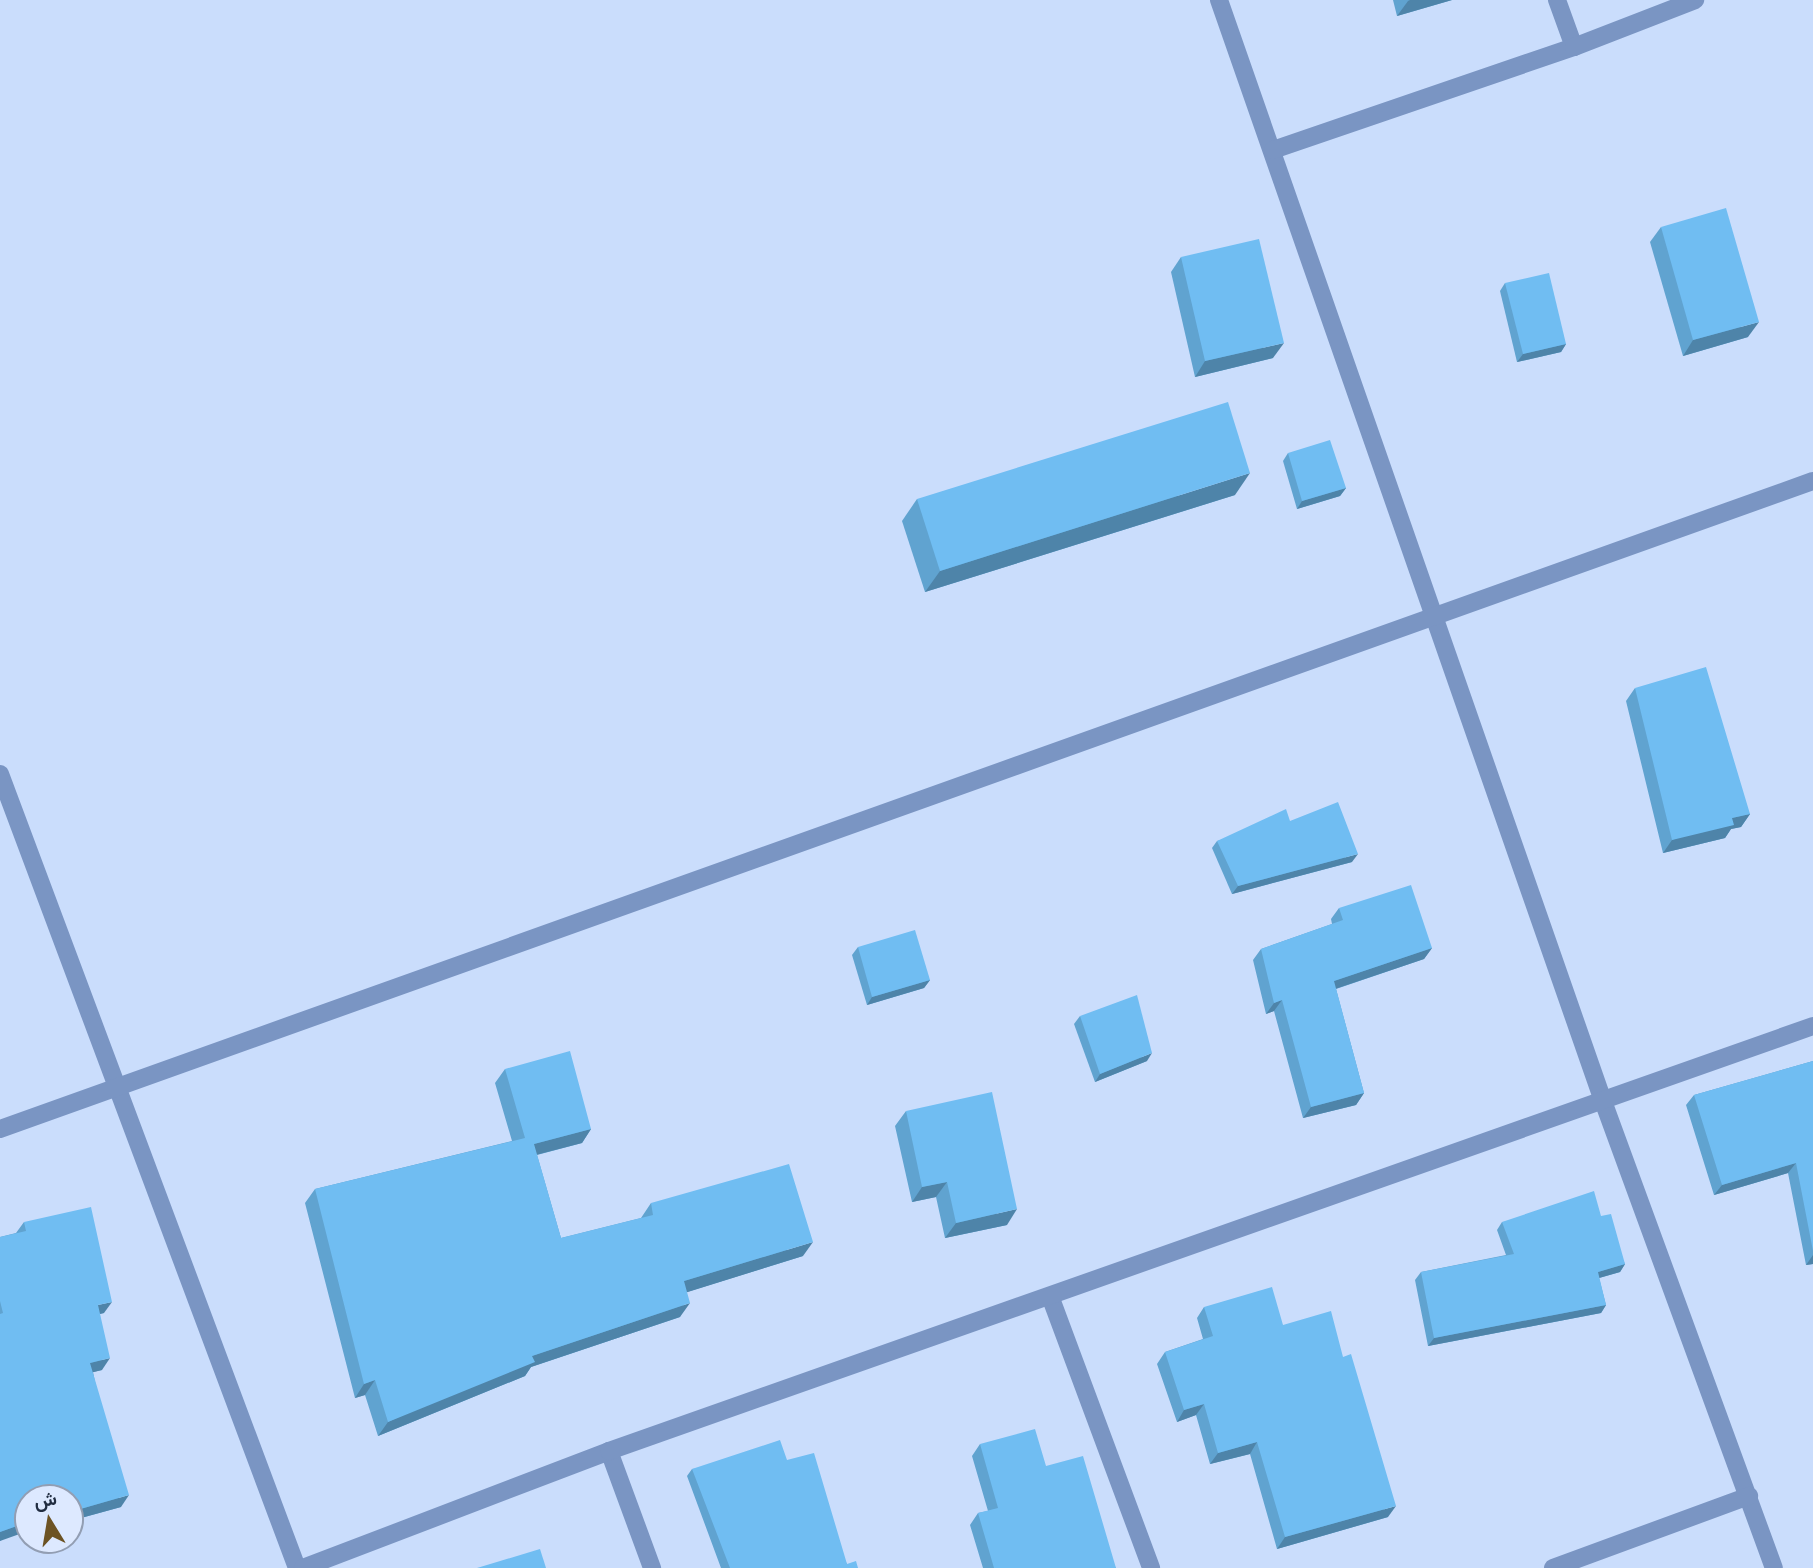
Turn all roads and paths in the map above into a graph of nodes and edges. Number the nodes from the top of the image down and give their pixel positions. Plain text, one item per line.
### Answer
1 (1220, 0) edge
2 (1557, 0) edge
3 (1695, 0) edge
4 (1574, 47) junction
5 (1273, 150) junction
6 (1813, 481) edge
7 (1436, 613) junction
8 (0, 774) edge
9 (1813, 1026) edge
10 (116, 1090) junction
11 (1603, 1101) junction
12 (0, 1129) edge
13 (1050, 1296) junction
14 (609, 1451) junction
15 (1749, 1496) junction
16 (296, 1568) edge
17 (303, 1568) edge
18 (652, 1568) edge
19 (1151, 1568) edge
20 (1553, 1568) edge
21 (1774, 1568) edge

1 - 5 street
2 - 4 street
3 - 4 street
4 - 5 street
5 - 7 street
6 - 7 street
7 - 10 street
7 - 11 street
8 - 10 street
9 - 11 street
10 - 12 street
10 - 16 street
11 - 13 street
11 - 15 street
13 - 14 street
13 - 19 street
14 - 17 street
14 - 18 street
15 - 20 street
15 - 21 street

